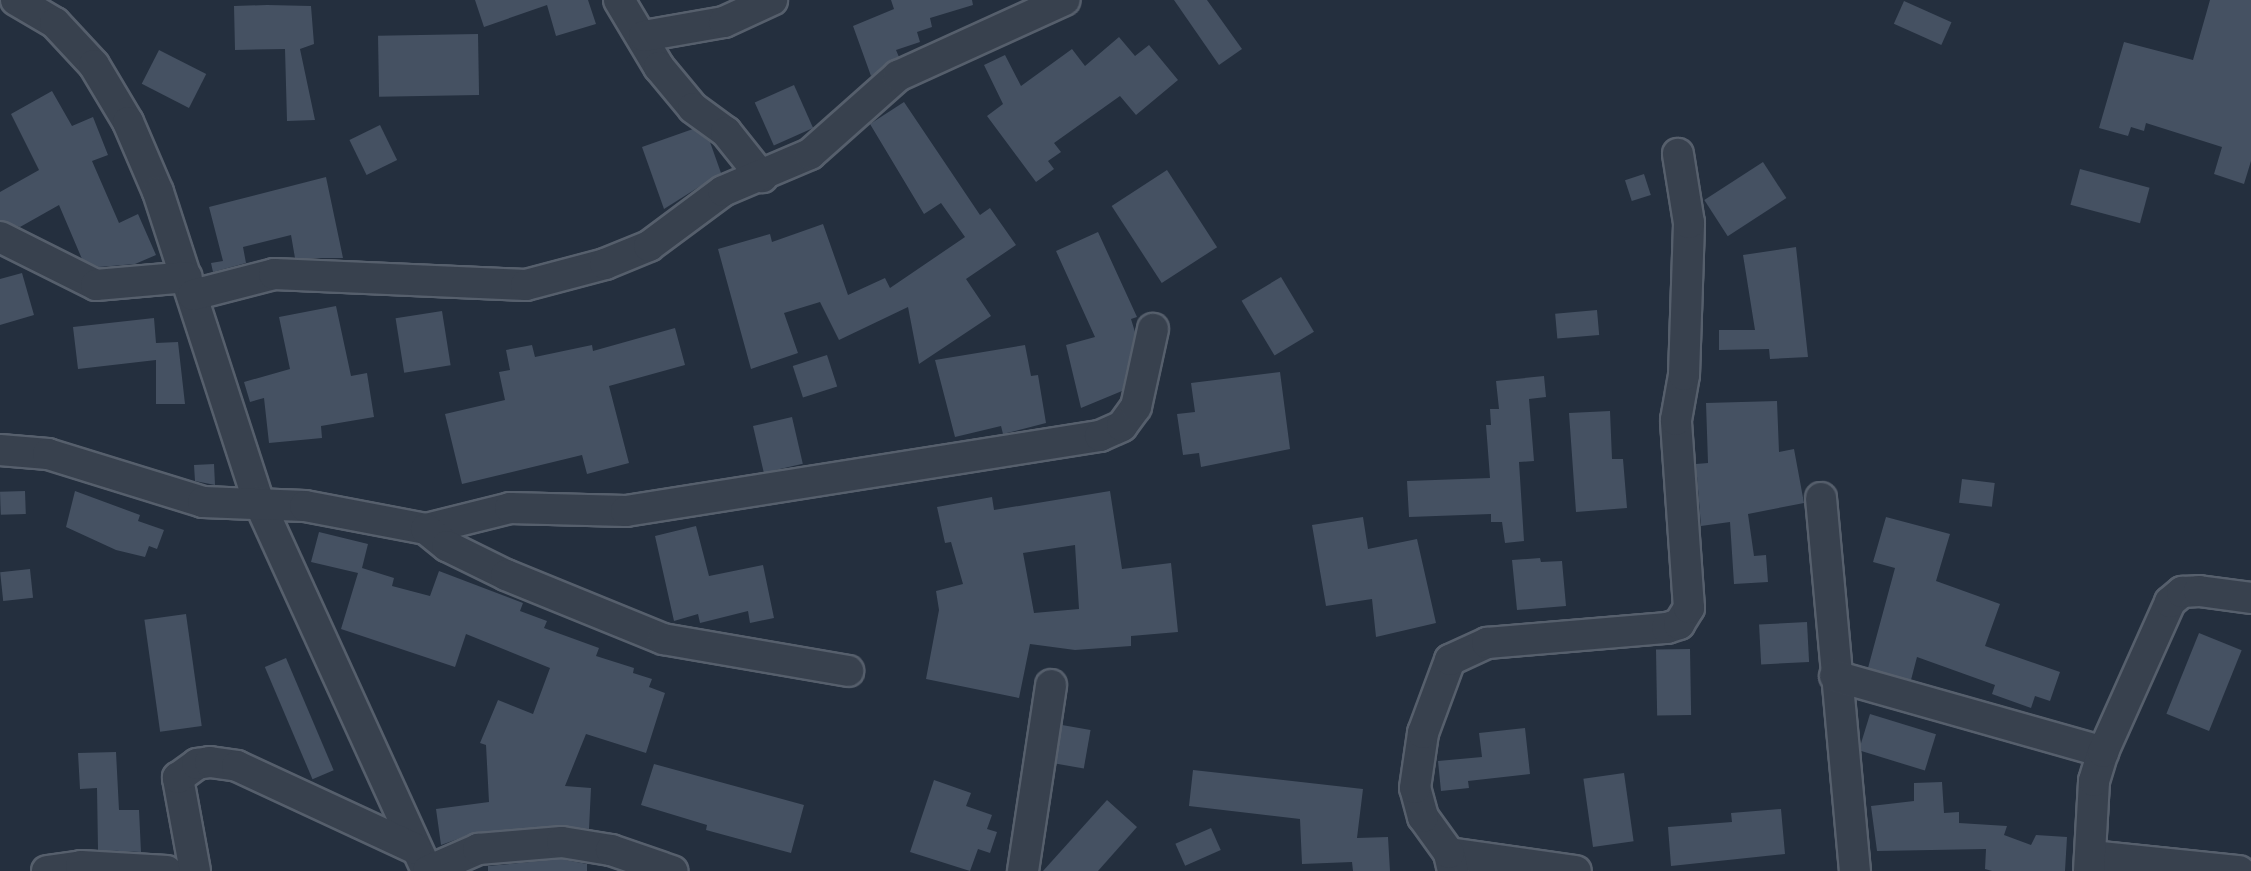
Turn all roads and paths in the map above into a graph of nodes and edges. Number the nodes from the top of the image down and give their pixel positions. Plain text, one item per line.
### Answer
1 (16, 0) edge
2 (619, 0) edge
3 (772, 0) edge
4 (1065, 0) edge
5 (644, 36) junction
6 (1678, 154) dead end
7 (762, 177) junction
8 (0, 237) edge
9 (190, 286) junction
10 (1153, 329) dead end
11 (0, 450) edge
12 (1821, 498) dead end
13 (259, 502) junction
14 (426, 529) junction
15 (2251, 598) edge
16 (848, 671) dead end
17 (1835, 676) junction
18 (1051, 685) dead end
19 (2103, 752) junction
20 (1451, 862) edge
21 (424, 864) edge
22 (2090, 864) edge
23 (47, 871) edge
24 (167, 871) edge
25 (195, 871) edge
26 (672, 871) edge
27 (1023, 871) edge
28 (1576, 871) edge
29 (1855, 871) edge
30 (2239, 871) edge

1 - 9 street
2 - 5 street
3 - 5 street
4 - 7 street
5 - 7 street
6 - 20 street
7 - 9 street
8 - 9 street
9 - 13 street
10 - 14 street
11 - 13 street
12 - 17 street
13 - 14 street
13 - 21 street
14 - 16 street
15 - 19 street
17 - 19 street
17 - 29 street
18 - 27 street
19 - 22 street
20 - 28 street
21 - 25 street
21 - 26 street
22 - 30 street
23 - 24 street

